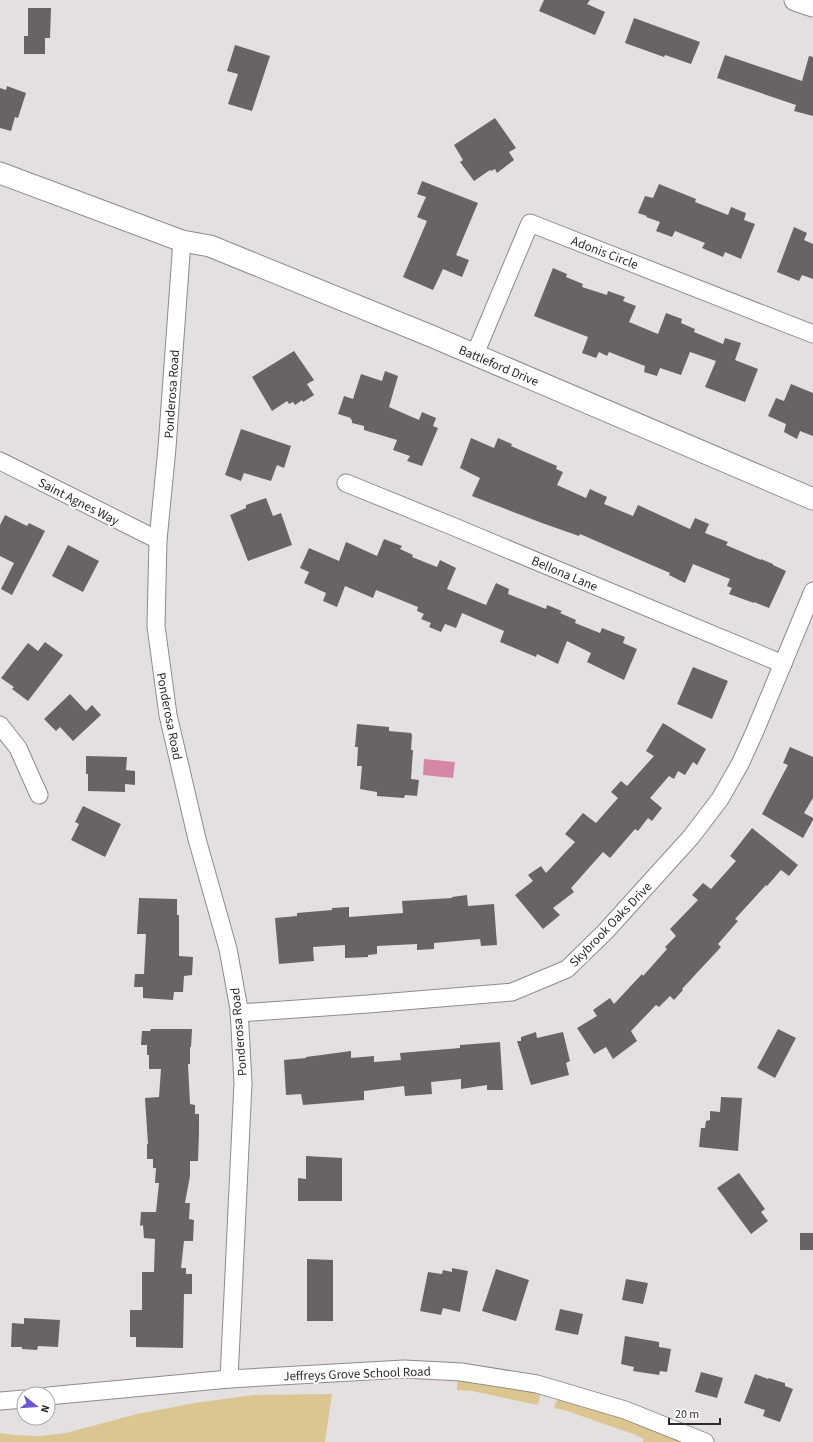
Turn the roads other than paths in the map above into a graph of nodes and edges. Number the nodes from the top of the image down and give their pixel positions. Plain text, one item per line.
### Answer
1 (795, 0) edge
2 (813, 6) edge
3 (0, 173) edge
4 (182, 241) junction
5 (813, 334) edge
6 (474, 354) junction
7 (0, 461) edge
8 (346, 483) dead end
9 (813, 499) edge
10 (158, 540) junction
11 (813, 590) edge
12 (783, 664) junction
13 (0, 725) edge
14 (39, 795) dead end
15 (239, 1013) junction
16 (229, 1379) junction
17 (56, 1395) edge
18 (16, 1400) edge
19 (0, 1401) edge
20 (705, 1442) edge

1 - 2 street
3 - 4 street
4 - 6 street, Battleford Drive
4 - 10 street, Ponderosa Road
5 - 6 street, Adonis Circle
6 - 9 street, Battleford Drive
7 - 10 street, Saint Agnes Way
8 - 12 street, Bellona Lane
10 - 15 street, Ponderosa Road
11 - 12 street, Skybrook Oaks Drive
12 - 15 street, Skybrook Oaks Drive
13 - 14 street
15 - 16 street, Ponderosa Road
16 - 17 street, Jeffreys Grove School Road
16 - 20 street, Jeffreys Grove School Road
18 - 19 street

